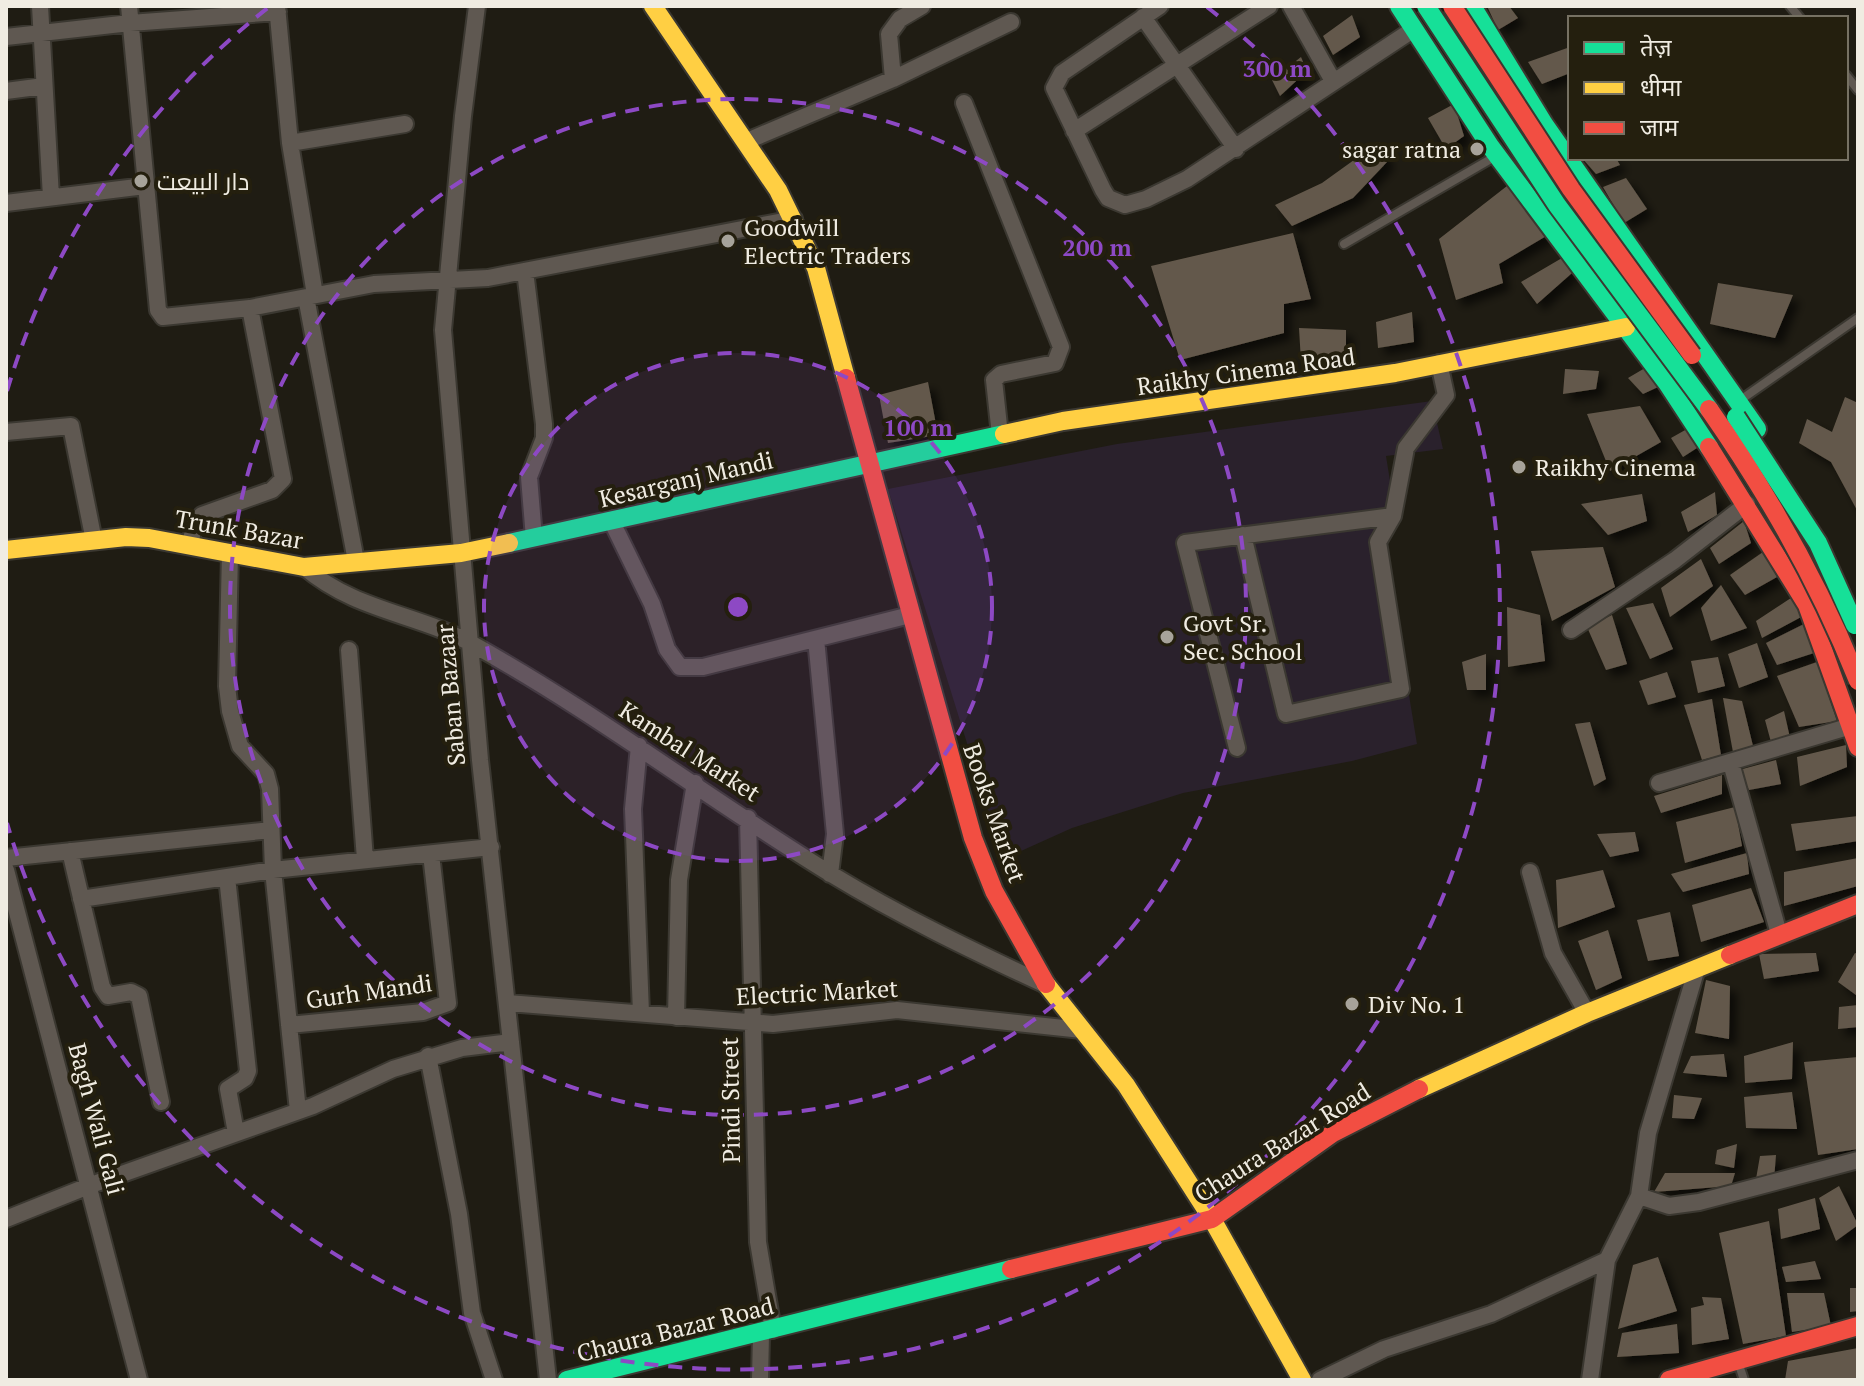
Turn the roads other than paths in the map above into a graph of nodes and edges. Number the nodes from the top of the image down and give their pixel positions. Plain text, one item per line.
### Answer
1 (40, 6) edge
2 (477, 6) edge
3 (653, 6) edge
4 (1160, 6) edge
5 (1269, 6) edge
6 (1399, 6) edge
7 (1426, 6) edge
8 (1452, 6) edge
9 (1472, 6) edge
10 (913, 8) edge
11 (277, 9) edge
12 (1300, 9) edge
13 (130, 14) edge
14 (1143, 17) junction
15 (1011, 22) dead end
16 (1414, 29) junction
17 (40, 34) junction
18 (6, 37) edge
19 (1177, 66) junction
20 (893, 79) junction
21 (1333, 81) junction
22 (44, 86) junction
23 (6, 91) edge
24 (964, 103) dead end
25 (405, 124) dead end
26 (1074, 131) junction
27 (747, 141) junction
28 (290, 143) junction
29 (1236, 149) junction
30 (1497, 155) junction
31 (1568, 158) edge
32 (1569, 160) edge
33 (145, 186) junction
34 (51, 197) junction
35 (6, 203) edge
36 (794, 219) junction
37 (1344, 244) dead end
38 (525, 271) junction
39 (446, 282) junction
40 (311, 296) junction
41 (250, 308) junction
42 (1858, 318) edge
43 (1626, 327) junction
44 (1439, 363) junction
45 (1738, 401) junction
46 (6, 432) edge
47 (1000, 435) junction
48 (872, 464) junction
49 (1747, 504) junction
50 (1393, 516) junction
51 (611, 520) junction
52 (1243, 535) junction
53 (534, 538) junction
54 (94, 541) junction
55 (511, 543) joint
56 (190, 544) junction
57 (6, 550) edge
58 (230, 553) junction
59 (461, 553) junction
60 (356, 561) junction
61 (304, 567) junction
62 (1857, 599) edge
63 (1807, 605) junction
64 (910, 615) junction
65 (1571, 630) dead end
66 (1858, 633) edge
67 (816, 639) junction
68 (471, 643) junction
69 (349, 650) dead end
70 (1858, 681) edge
71 (1851, 726) junction
72 (639, 746) junction
73 (1858, 747) edge
74 (1237, 748) dead end
75 (1731, 763) junction
76 (695, 783) junction
77 (1659, 783) dead end
78 (748, 818) junction
79 (271, 830) junction
80 (491, 847) junction
81 (70, 851) junction
82 (431, 854) junction
83 (6, 858) edge
84 (365, 859) junction
85 (6, 870) edge
86 (273, 870) junction
87 (1530, 872) dead end
88 (830, 874) junction
89 (227, 877) junction
90 (81, 899) junction
91 (1858, 904) edge
92 (1779, 934) junction
93 (1697, 968) junction
94 (1046, 985) junction
95 (507, 1003) junction
96 (641, 1013) junction
97 (1587, 1013) junction
98 (676, 1017) junction
99 (753, 1023) junction
100 (289, 1025) junction
101 (1082, 1030) junction
102 (511, 1042) junction
103 (428, 1056) junction
104 (161, 1102) dead end
105 (298, 1111) junction
106 (236, 1133) junction
107 (1858, 1160) edge
108 (91, 1185) junction
109 (1639, 1196) junction
110 (6, 1219) edge
111 (1212, 1219) junction
112 (1607, 1260) junction
113 (1858, 1326) edge
114 (767, 1332) junction
115 (1737, 1359) junction
116 (1674, 1379) edge
117 (139, 1380) edge
118 (494, 1380) edge
119 (548, 1380) edge
120 (567, 1380) edge
121 (760, 1380) edge
122 (1302, 1380) edge
123 (1320, 1380) edge
124 (1590, 1380) edge
125 (1744, 1380) edge

1 - 17 street
2 - 39 street, Saban Bazaar
3 - 27 street, Books Market
4 - 14 street
5 - 19 street
6 - 16 street
7 - 70 street, bridge
8 - 66 street, bridge
9 - 31 street
10 - 20 street
11 - 13 street
11 - 28 street
12 - 21 street
13 - 17 street
13 - 33 street
14 - 19 street
14 - 26 street
15 - 20 street
16 - 21 street
16 - 30 street
17 - 18 street
17 - 22 street
19 - 26 street
19 - 29 street
20 - 27 street
21 - 29 street
22 - 23 street
22 - 34 street
24 - 47 street
25 - 28 street
26 - 29 street
27 - 36 street, Books Market
28 - 40 street
30 - 37 lane
30 - 43 street
32 - 45 street
33 - 34 street
33 - 41 street
34 - 35 street
36 - 38 street
36 - 48 street, Books Market
38 - 39 street
38 - 53 street
39 - 40 street
39 - 59 street, Saban Bazaar
40 - 41 street
40 - 60 street
41 - 56 street
42 - 45 lane
43 - 44 street, Raikhy Cinema Road
43 - 49 street
44 - 47 street, Raikhy Cinema Road
44 - 50 street
45 - 62 street
46 - 54 street
47 - 48 street, Raikhy Cinema Road
48 - 51 street, Kesarganj Mandi
48 - 64 street, Books Market
49 - 63 street
49 - 65 street
50 - 52 street
50 - 52 street
51 - 53 street, Kesarganj Mandi
51 - 67 street
52 - 74 street
53 - 55 street, Kesarganj Mandi
54 - 56 street, Trunk Bazar
54 - 57 street, Trunk Bazar
55 - 59 street, Trunk Bazar
56 - 58 street, Trunk Bazar
58 - 61 street, Trunk Bazar
58 - 79 street
59 - 60 street, Trunk Bazar
59 - 68 street, Saban Bazaar
60 - 61 street, Trunk Bazar
61 - 68 street, Kambal Market
62 - 63 street
63 - 71 street
64 - 67 street
64 - 94 street, Books Market
67 - 88 street
68 - 72 street, Kambal Market
68 - 80 street, Saban Bazaar
69 - 84 street
71 - 73 street
71 - 75 street
72 - 76 street, Kambal Market
72 - 96 street
75 - 77 street
75 - 92 street
76 - 78 street, Kambal Market
76 - 98 street
78 - 88 street, Kambal Market
78 - 99 street, Pindi Street
79 - 81 street
79 - 86 street
80 - 82 street
80 - 95 street, Saban Bazaar
81 - 83 street
81 - 90 street
82 - 84 street
82 - 100 street, Gurh Mandi
84 - 86 street
85 - 108 street, Bagh Wali Gali
86 - 89 street
86 - 100 street
87 - 97 street
88 - 94 street, Kambal Market
89 - 90 street
89 - 106 street
90 - 104 street
91 - 92 street, Chaura Bazar Road
92 - 93 street, Chaura Bazar Road
93 - 97 street, Chaura Bazar Road
93 - 109 street
94 - 101 street, Books Market
95 - 96 street, Electric Market
95 - 102 street, Saban Bazaar
96 - 98 street, Electric Market
97 - 111 street, Chaura Bazar Road
98 - 99 street, Electric Market
99 - 101 street, Electric Market
99 - 114 street, Pindi Street
100 - 105 street
101 - 111 street, Books Market
102 - 103 street
102 - 119 street, Saban Bazaar
103 - 105 street
103 - 118 street
105 - 106 street
106 - 108 street
107 - 109 street
108 - 110 street
108 - 117 street, Bagh Wali Gali
109 - 112 street
111 - 114 street, Chaura Bazar Road
111 - 122 street, Books Market
112 - 123 street
112 - 124 street
113 - 115 street
114 - 120 street, Chaura Bazar Road
114 - 121 street, Pindi Street
115 - 116 street
115 - 125 lane

